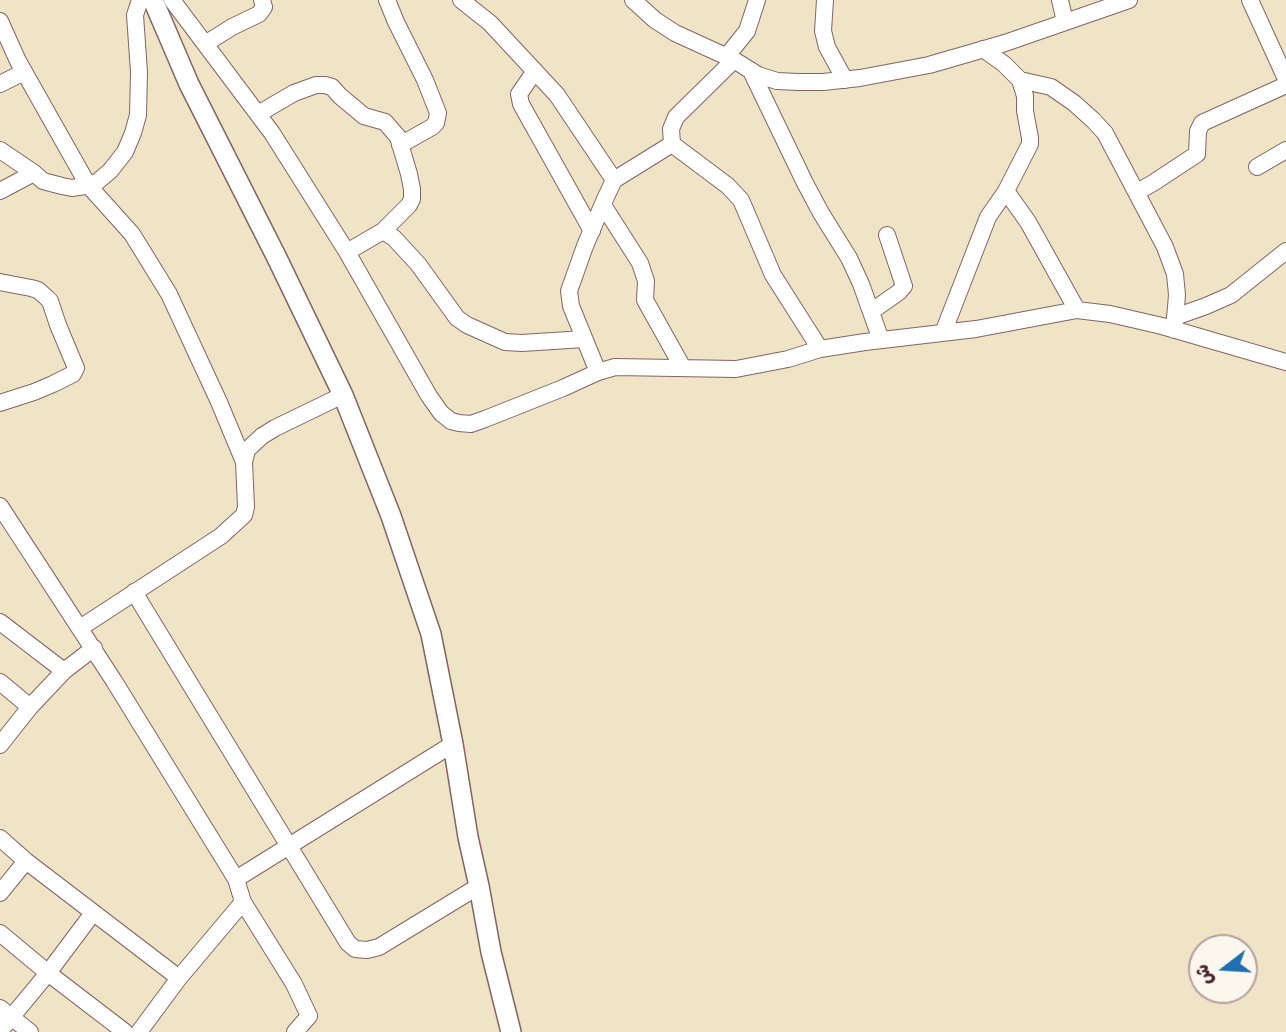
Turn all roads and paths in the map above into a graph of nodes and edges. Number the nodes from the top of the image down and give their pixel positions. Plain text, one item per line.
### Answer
1 (140, 0) edge
2 (153, 0) edge
3 (172, 0) edge
4 (262, 0) edge
5 (387, 0) edge
6 (461, 0) edge
7 (633, 0) edge
8 (757, 0) edge
9 (825, 0) edge
10 (1060, 0) edge
11 (1129, 0) edge
12 (1250, 0) edge
13 (0, 21) edge
14 (1065, 22) junction
15 (205, 44) junction
16 (983, 49) junction
17 (730, 59) junction
18 (535, 71) junction
19 (751, 71) junction
20 (24, 72) junction
21 (1286, 79) edge
22 (845, 80) junction
23 (1020, 80) junction
24 (0, 84) edge
25 (1286, 85) edge
26 (258, 114) junction
27 (672, 144) junction
28 (400, 145) junction
29 (0, 150) edge
30 (1286, 150) edge
31 (1257, 166) dead end
32 (34, 173) junction
33 (614, 180) junction
34 (88, 185) junction
35 (0, 191) edge
36 (1006, 191) junction
37 (1137, 192) junction
38 (603, 205) junction
39 (383, 231) junction
40 (592, 231) junction
41 (887, 235) dead end
42 (1286, 251) edge
43 (347, 252) junction
44 (0, 282) edge
45 (1077, 310) junction
46 (872, 312) junction
47 (1175, 323) junction
48 (943, 333) junction
49 (584, 339) junction
50 (881, 340) junction
51 (820, 349) junction
52 (1286, 362) edge
53 (683, 368) junction
54 (598, 372) junction
55 (343, 395) junction
56 (0, 403) edge
57 (244, 462) junction
58 (0, 506) edge
59 (134, 592) junction
60 (0, 622) edge
61 (80, 628) junction
62 (94, 648) junction
63 (64, 671) junction
64 (0, 682) edge
65 (30, 707) junction
66 (453, 744) junction
67 (0, 745) edge
68 (0, 838) edge
69 (290, 847) junction
70 (26, 861) junction
71 (236, 879) junction
72 (479, 886) junction
73 (0, 893) edge
74 (243, 902) junction
75 (93, 913) junction
76 (0, 933) edge
77 (48, 973) junction
78 (179, 978) junction
79 (5, 1012) edge
80 (309, 1016) junction
81 (0, 1031) edge
82 (30, 1032) edge
83 (125, 1032) edge
84 (139, 1032) edge
85 (295, 1032) edge
86 (317, 1032) edge
87 (511, 1032) edge

1 - 34 street
2 - 55 street
3 - 15 street
4 - 15 street
5 - 28 street
6 - 18 street
7 - 17 street
8 - 17 street
9 - 22 street
10 - 14 street
11 - 14 street
12 - 21 street
13 - 20 street
14 - 16 street
15 - 26 street
16 - 22 street
16 - 23 street
17 - 19 street
17 - 27 street
18 - 33 street
18 - 40 street
19 - 22 street
19 - 46 street
20 - 24 street
20 - 34 street
23 - 36 street
23 - 37 street
25 - 37 street
26 - 28 street
26 - 43 street
27 - 33 street
27 - 51 street
28 - 39 street
29 - 32 street
30 - 31 street
32 - 34 street
32 - 35 street
33 - 38 street
34 - 57 street
36 - 45 street
36 - 48 street
37 - 47 street
38 - 40 street
38 - 53 street
39 - 43 street
39 - 49 street
40 - 49 street
41 - 46 street
42 - 47 street
43 - 54 street
44 - 56 street
45 - 47 street
45 - 48 street
46 - 50 street
47 - 52 street
48 - 50 street
49 - 54 street
50 - 51 street
51 - 53 street
53 - 54 street
55 - 57 street
55 - 66 street
57 - 59 street
58 - 61 street
59 - 61 street
59 - 69 street
60 - 63 street
61 - 62 street
62 - 63 street
62 - 71 street
63 - 65 street
64 - 65 street
65 - 67 street
66 - 69 street
66 - 72 street
68 - 70 street
69 - 71 street
69 - 72 street
70 - 73 street
70 - 75 street
71 - 74 street
72 - 87 street
74 - 78 street
74 - 80 street
75 - 77 street
75 - 78 street
76 - 77 street
77 - 79 street
77 - 83 street
78 - 84 street
79 - 81 street
79 - 82 street
80 - 85 street
80 - 86 street

